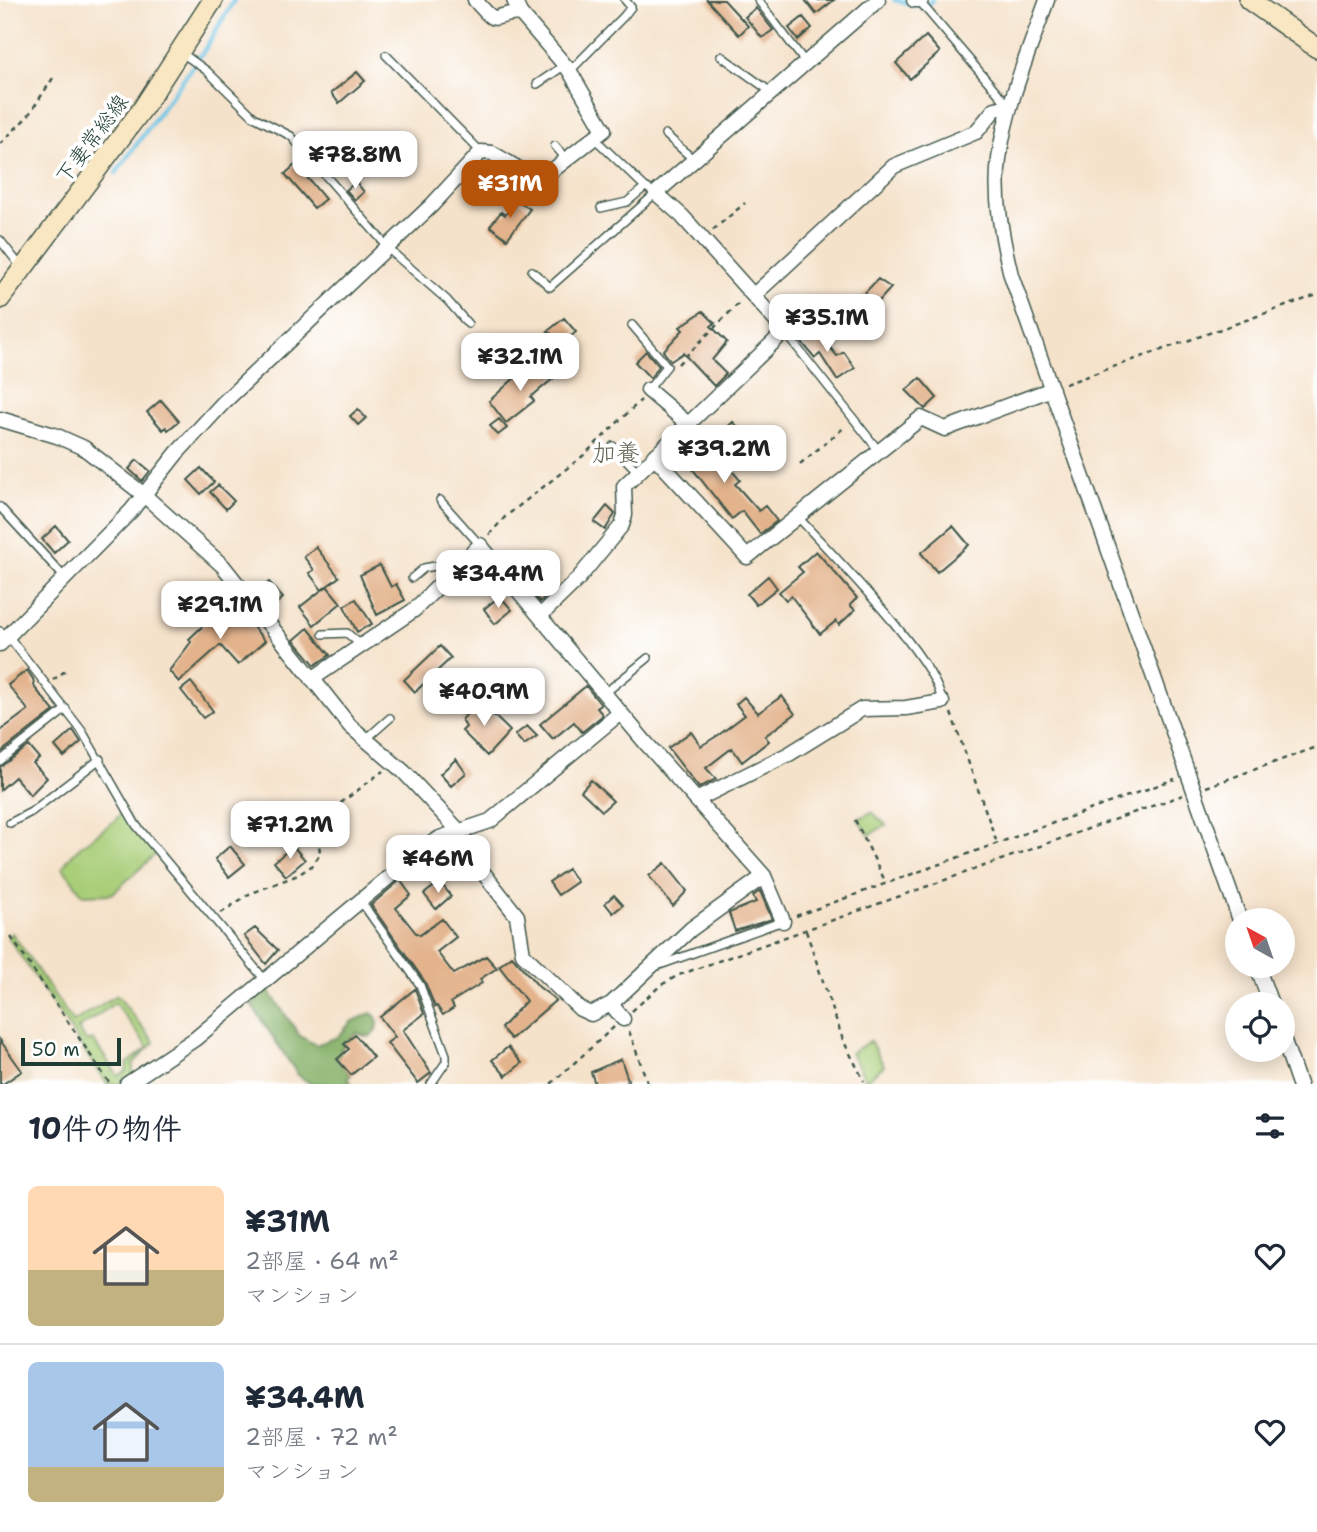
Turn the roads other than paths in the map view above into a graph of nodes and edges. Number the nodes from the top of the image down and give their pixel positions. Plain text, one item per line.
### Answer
1 (213, 0) edge
2 (475, 0) edge
3 (625, 0) edge
4 (758, 0) edge
5 (877, 0) edge
6 (1047, 0) edge
7 (1250, 0) edge
8 (918, 1) edge
9 (517, 7) edge
10 (1317, 48) edge
11 (185, 55) junction
12 (386, 55) dead end
13 (721, 56) dead end
14 (805, 62) junction
15 (568, 68) junction
16 (537, 84) dead end
17 (771, 92) junction
18 (1009, 106) junction
19 (665, 134) dead end
20 (594, 138) junction
21 (555, 146) dead end
22 (481, 152) junction
23 (567, 160) junction
24 (694, 160) junction
25 (651, 190) junction
26 (601, 208) dead end
27 (0, 240) edge
28 (387, 246) junction
29 (22, 270) junction
30 (532, 271) dead end
31 (754, 295) junction
32 (0, 299) edge
33 (468, 324) dead end
34 (632, 325) dead end
35 (785, 331) junction
36 (1052, 389) junction
37 (648, 390) joint
38 (0, 419) edge
39 (688, 424) junction
40 (614, 446) dead end
41 (879, 451) junction
42 (654, 456) junction
43 (638, 471) junction
44 (145, 495) junction
45 (440, 500) dead end
46 (0, 507) edge
47 (798, 517) junction
48 (482, 546) junction
49 (451, 576) junction
50 (412, 578) dead end
51 (66, 579) junction
52 (540, 616) junction
53 (323, 634) dead end
54 (3, 637) edge
55 (363, 647) junction
56 (648, 658) dead end
57 (312, 679) junction
58 (604, 694) junction
59 (942, 702) joint
60 (66, 709) junction
61 (620, 713) junction
62 (390, 718) dead end
63 (365, 740) junction
64 (100, 759) junction
65 (0, 761) edge
66 (698, 799) junction
67 (10, 823) dead end
68 (457, 833) junction
69 (764, 876) junction
70 (359, 899) junction
71 (1236, 908) edge
72 (783, 921) joint
73 (643, 972) junction
74 (265, 980) junction
75 (611, 1004) junction
76 (623, 1019) road end
77 (1291, 1062) edge
78 (127, 1084) edge
79 (431, 1084) edge
80 (1299, 1084) edge

1 - 11 main road, 下妻常総線
2 - 9 street
3 - 15 lane
4 - 14 lane
5 - 14 street
6 - 18 street
7 - 10 main road
8 - 18 lane
9 - 15 street
11 - 28 lane
11 - 29 main road, 下妻常総線
12 - 22 lane
13 - 17 lane
14 - 17 street
15 - 16 lane
15 - 20 street
17 - 24 street
18 - 31 street
18 - 36 street
19 - 24 lane
20 - 23 street
20 - 25 lane
21 - 23 lane
22 - 23 street
22 - 28 street
24 - 25 street
25 - 26 lane
25 - 30 lane
25 - 31 street
27 - 29 lane
28 - 33 lane
28 - 44 street
29 - 32 main road, 下妻常総線
31 - 35 street
34 - 37 lane
35 - 39 street
35 - 41 lane
36 - 41 street
36 - 71 street
37 - 39 street
38 - 44 street
39 - 42 street
40 - 43 lane
41 - 47 street
42 - 43 street
42 - 47 street
43 - 52 street
44 - 51 street
44 - 57 street
45 - 48 lane
46 - 51 lane
47 - 59 lane
48 - 49 street
48 - 52 street
49 - 50 lane
49 - 55 street
51 - 54 street
52 - 58 street
53 - 55 lane
54 - 60 lane
55 - 57 street
56 - 58 lane
57 - 63 street
58 - 61 street
59 - 66 street
60 - 64 lane
60 - 65 lane
61 - 66 street
61 - 68 street
62 - 63 lane
63 - 68 street
64 - 67 lane
64 - 74 lane
66 - 69 street
68 - 70 street
68 - 75 street
69 - 72 street
69 - 73 street
70 - 74 street
70 - 79 lane
72 - 73 lane
73 - 75 street
74 - 78 street
75 - 76 street
77 - 80 street

